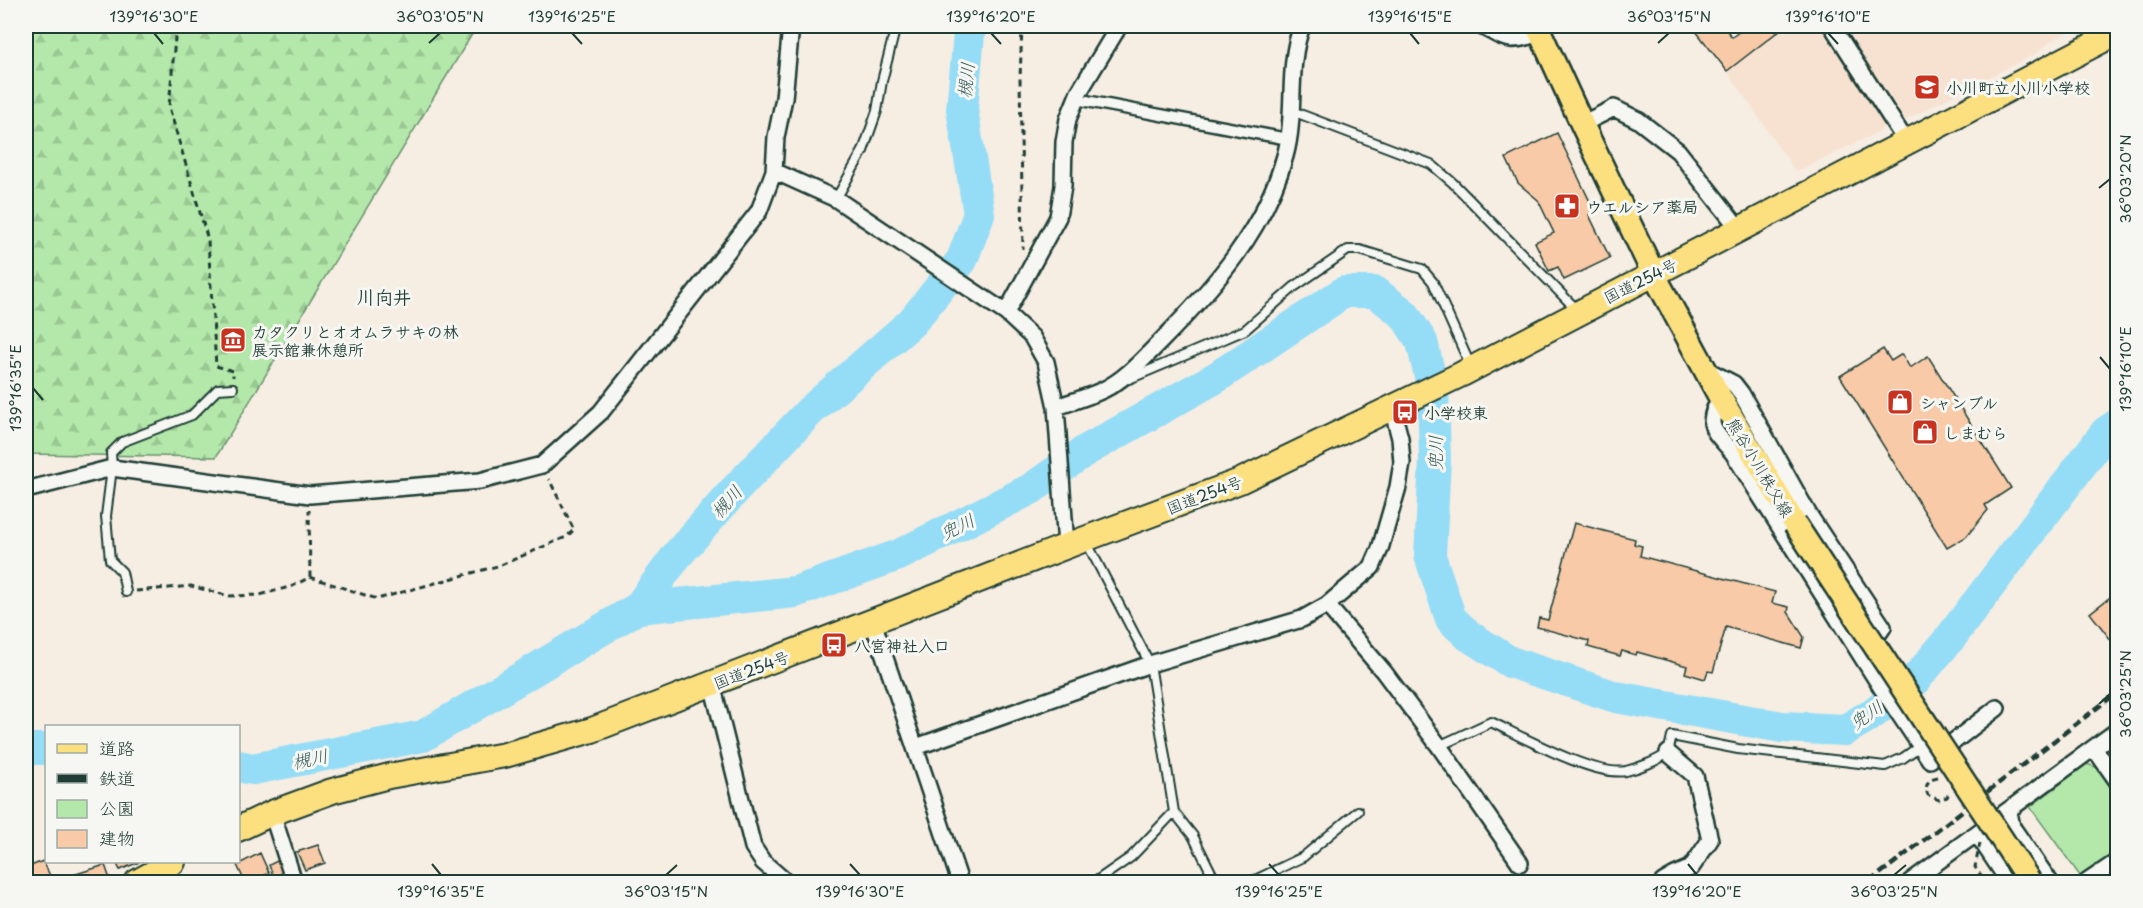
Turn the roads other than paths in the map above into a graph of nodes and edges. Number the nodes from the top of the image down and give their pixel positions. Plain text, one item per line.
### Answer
1 (791, 26) edge
2 (896, 26) edge
3 (1119, 26) edge
4 (1302, 26) edge
5 (1481, 26) edge
6 (1832, 26) edge
7 (1539, 29) edge
8 (2118, 32) edge
9 (1076, 99) junction
10 (1291, 111) junction
11 (1581, 124) junction
12 (1288, 139) junction
13 (1907, 143) junction
14 (774, 171) junction
15 (836, 199) junction
16 (1740, 230) junction
17 (1653, 273) junction
18 (1003, 311) junction
19 (1579, 312) junction
20 (1705, 369) junction
21 (1467, 371) junction
22 (233, 388) road end
23 (1104, 390) junction
24 (1720, 397) junction
25 (1395, 406) junction
26 (1056, 414) junction
27 (112, 468) junction
28 (26, 490) edge
29 (1075, 542) junction
30 (126, 592) road end
31 (1327, 605) junction
32 (873, 622) junction
33 (1863, 657) junction
34 (1150, 664) junction
35 (712, 684) junction
36 (1997, 708) dead end
37 (2118, 730) edge
38 (1917, 742) junction
39 (1439, 746) junction
40 (916, 747) junction
41 (2094, 748) junction
42 (1668, 753) junction
43 (2118, 782) edge
44 (1358, 811) dead end
45 (1174, 812) junction
46 (2009, 812) junction
47 (272, 813) junction
48 (240, 828) edge
49 (1979, 834) junction
50 (2118, 861) edge
51 (170, 863) edge
52 (1520, 863) dead end
53 (137, 882) edge
54 (294, 882) edge
55 (786, 882) edge
56 (960, 882) edge
57 (1095, 882) edge
58 (1216, 882) edge
59 (1251, 882) edge
60 (1663, 882) edge
61 (1910, 882) edge
62 (2009, 882) edge
63 (2030, 882) edge
64 (2050, 882) edge
65 (2087, 882) edge

1 - 14 street
2 - 15 lane
3 - 9 street
4 - 10 street
5 - 7 street
6 - 13 street
7 - 11 main road, 熊谷小川秩父線
8 - 13 highway, 国道254号
9 - 12 street
9 - 18 street
10 - 12 street
10 - 19 lane
11 - 16 street
11 - 17 main road, 熊谷小川秩父線
12 - 23 street
13 - 16 highway, 国道254号
14 - 15 street
14 - 27 street
15 - 18 street
16 - 17 highway, 国道254号
17 - 19 highway, 国道254号
17 - 20 main road, 熊谷小川秩父線
18 - 26 street
19 - 21 highway, 国道254号
20 - 24 main road, 熊谷小川秩父線
20 - 33 street
21 - 23 lane
21 - 25 highway, 国道254号
22 - 27 lane
23 - 26 street
24 - 33 street
24 - 63 main road, 熊谷小川秩父線, bridge
25 - 29 highway, 国道254号
25 - 31 street
26 - 29 street
27 - 28 street
27 - 30 lane
29 - 32 highway, 国道254号
29 - 34 lane
31 - 34 street
31 - 39 street
32 - 35 highway, 国道254号
32 - 40 street
33 - 38 street
34 - 40 street
34 - 45 lane
35 - 47 highway, 国道254号
35 - 55 street
36 - 38 street
37 - 41 street
38 - 42 lane
39 - 42 lane
39 - 52 street
40 - 56 street
41 - 43 street
41 - 46 street
42 - 60 street
44 - 59 lane
45 - 57 lane
45 - 58 lane
46 - 49 street
46 - 64 street
47 - 48 highway, 国道254号
47 - 54 street
49 - 61 street
49 - 62 street
50 - 65 street
51 - 53 highway

